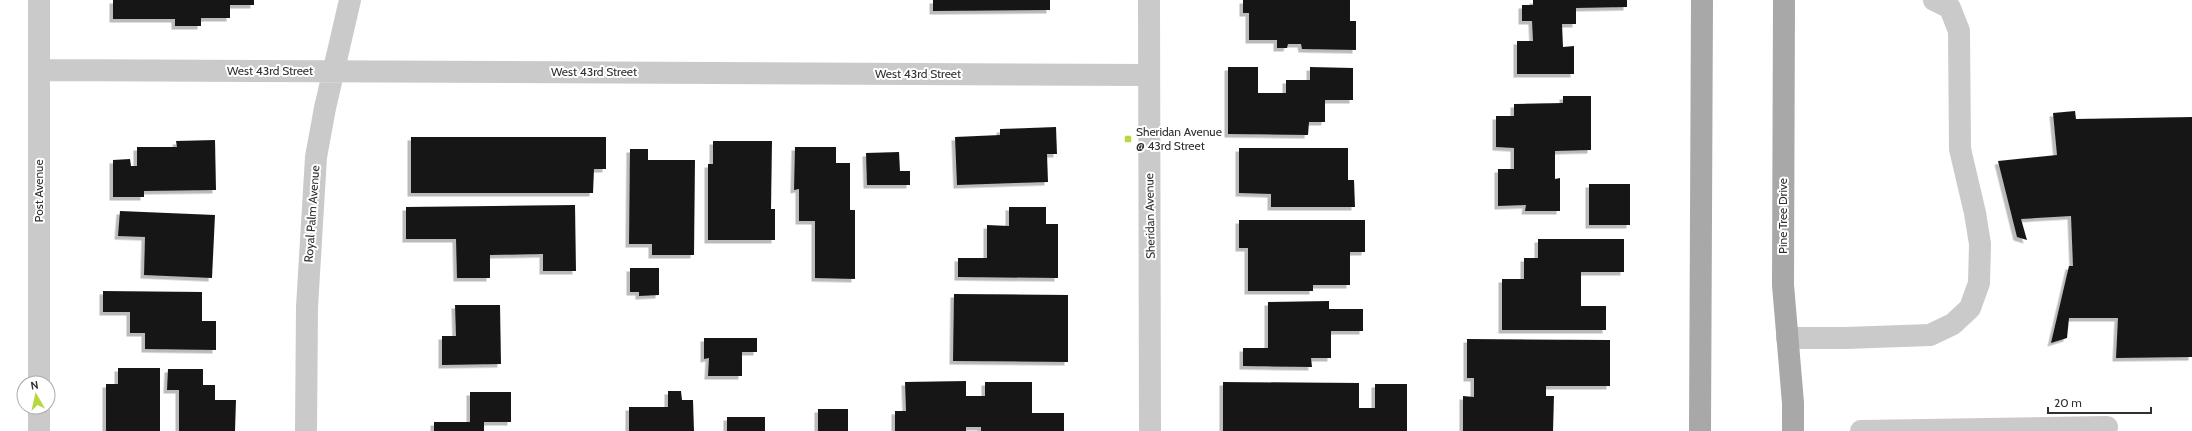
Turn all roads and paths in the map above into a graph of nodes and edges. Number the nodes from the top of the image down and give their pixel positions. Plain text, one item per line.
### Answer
1 (39, 0) edge
2 (350, 0) edge
3 (1149, 0) edge
4 (1702, 0) edge
5 (1784, 0) edge
6 (1934, 0) edge
7 (39, 70) junction
8 (333, 71) junction
9 (1149, 75) junction
10 (1787, 338) junction
11 (39, 375) edge
12 (39, 415) edge
13 (2107, 426) dead end
14 (39, 431) edge
15 (306, 431) edge
16 (1150, 431) edge
17 (1700, 431) edge
18 (1793, 431) edge
19 (1861, 431) edge

1 - 7 street, Post Avenue
2 - 8 street, Royal Palm Avenue
3 - 9 street, Sheridan Avenue
4 - 17 main road
5 - 10 main road, Pine Tree Drive
6 - 10 street
7 - 8 street, West 43rd Street
7 - 11 street, Post Avenue
8 - 9 street, West 43rd Street
8 - 15 street, Royal Palm Avenue
9 - 16 street, Sheridan Avenue
10 - 18 main road, Pine Tree Drive
12 - 14 street
13 - 19 street

